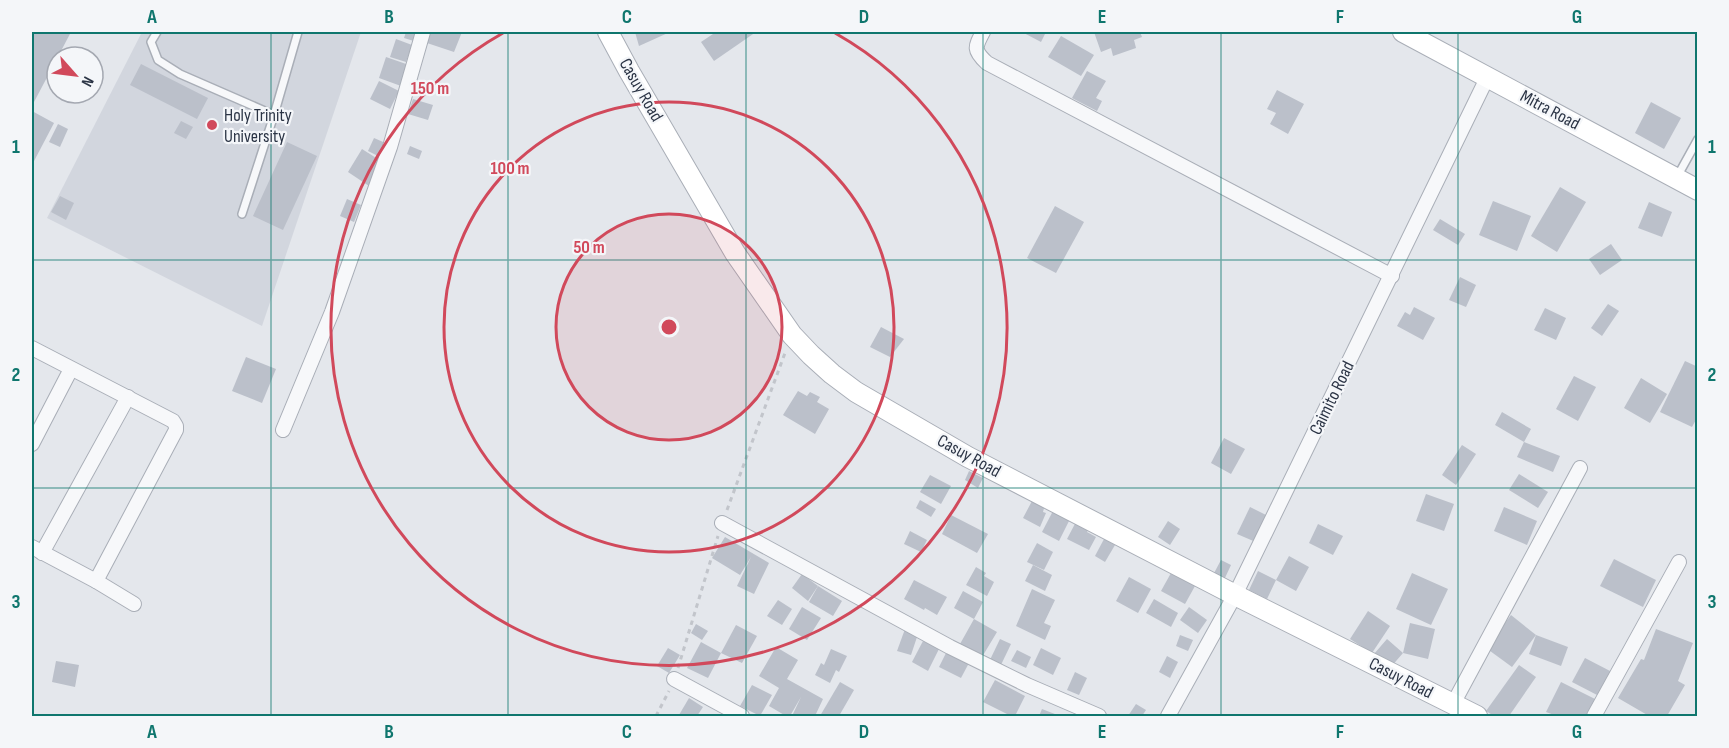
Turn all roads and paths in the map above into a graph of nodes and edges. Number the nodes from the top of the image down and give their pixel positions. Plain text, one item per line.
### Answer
1 (157, 32) edge
2 (298, 32) edge
3 (423, 32) edge
4 (608, 32) edge
5 (983, 32) edge
6 (1403, 32) edge
7 (1488, 76) junction
8 (274, 115) junction
9 (1698, 139) edge
10 (1676, 178) junction
11 (1698, 189) edge
12 (242, 214) dead end
13 (1392, 276) junction
14 (32, 348) edge
15 (71, 369) junction
16 (129, 397) junction
17 (283, 430) dead end
18 (32, 444) edge
19 (1580, 468) dead end
20 (722, 523) dead end
21 (37, 550) edge
22 (1679, 561) dead end
23 (96, 581) junction
24 (1235, 595) junction
25 (134, 604) dead end
26 (674, 679) dead end
27 (1454, 704) junction
28 (742, 717) edge
29 (1100, 717) edge
30 (1168, 717) edge
31 (1477, 717) edge
32 (1594, 717) edge

1 - 8 lane
2 - 8 lane
3 - 17 street
4 - 24 street, Casuy Road
5 - 13 street
6 - 7 street, Mitra Road
7 - 10 street, Mitra Road
7 - 13 street, Caimito Road
8 - 12 lane
9 - 10 lane
10 - 11 street, Mitra Road
13 - 24 street, Caimito Road
14 - 15 street
15 - 16 street
15 - 18 street
16 - 21 street
16 - 23 street
19 - 27 street
20 - 29 street
21 - 23 street
22 - 32 street
23 - 25 street
24 - 27 street, Casuy Road
24 - 30 street, Caimito Road
26 - 28 street
27 - 31 street, Casuy Road

